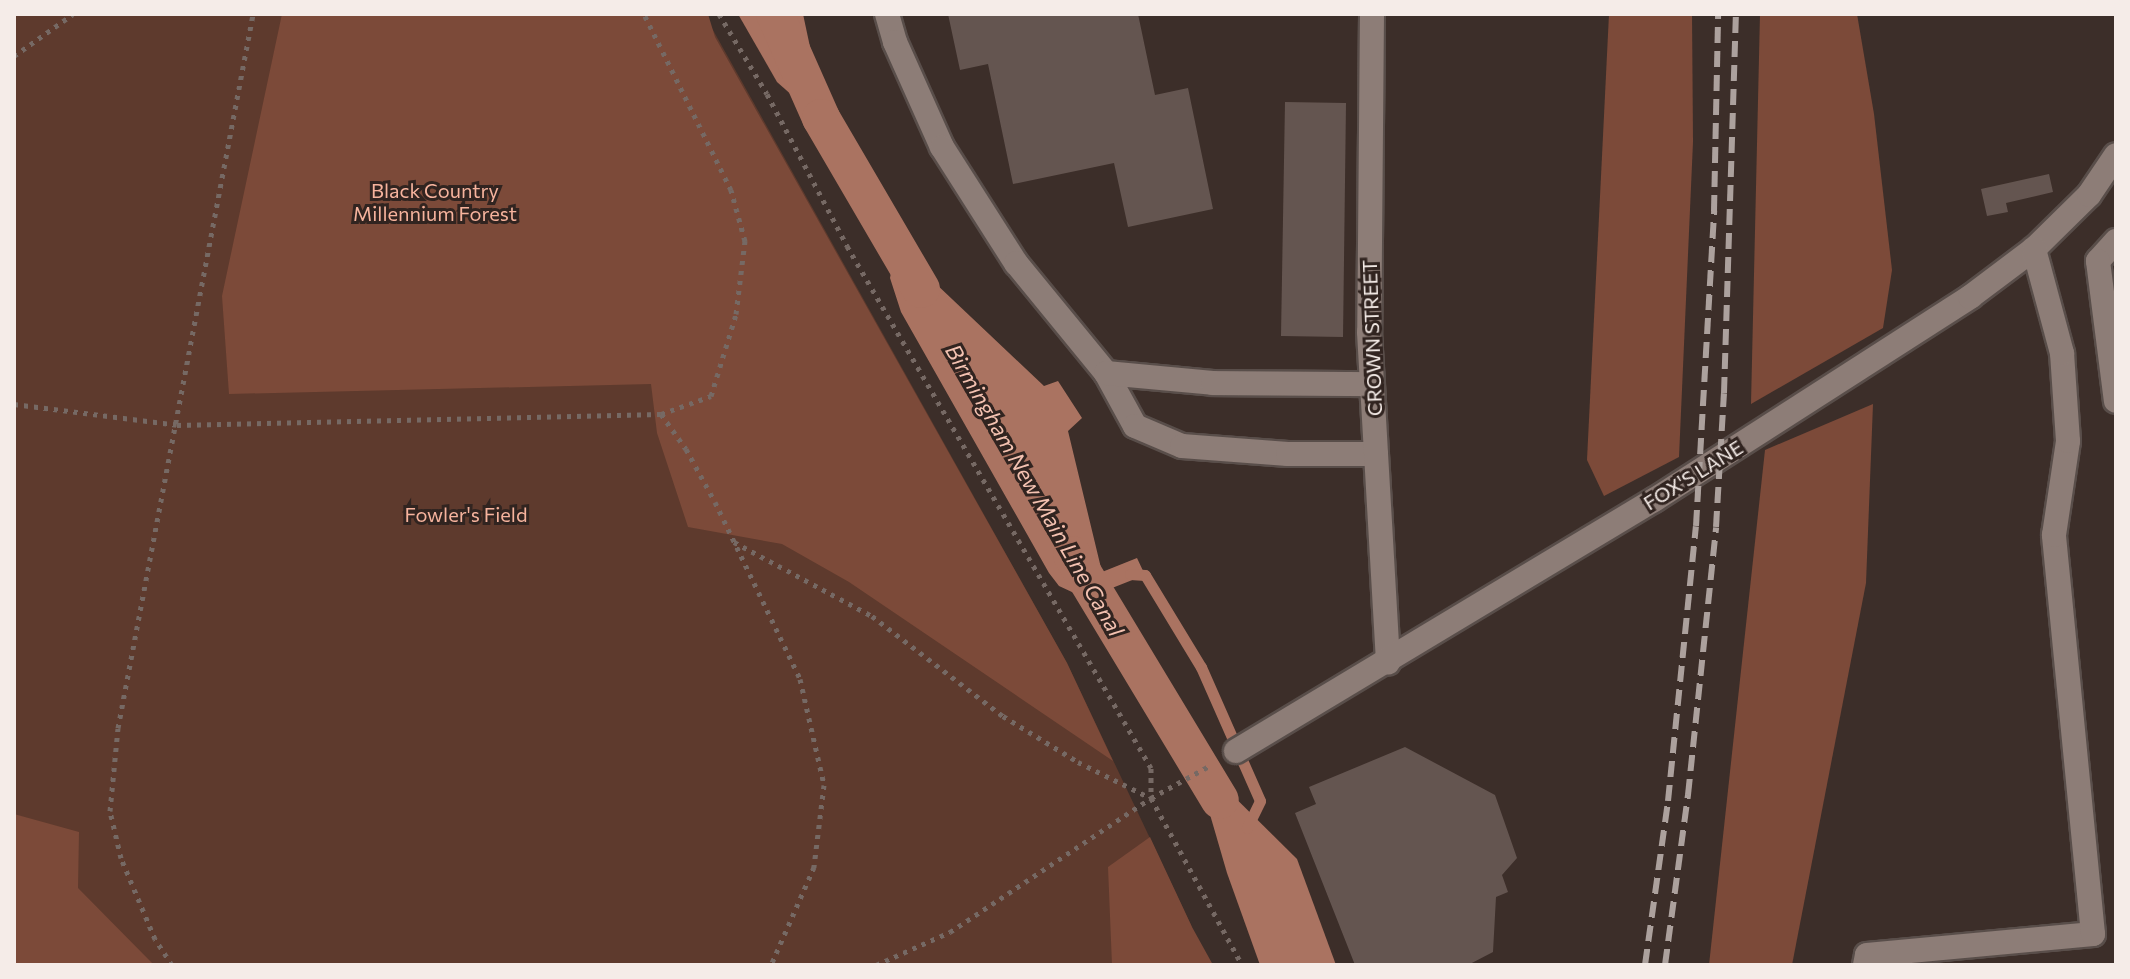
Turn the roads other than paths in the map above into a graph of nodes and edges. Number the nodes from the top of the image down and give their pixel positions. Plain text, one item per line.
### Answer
1 (887, 14) edge
2 (1372, 14) edge
3 (2116, 155) edge
4 (2116, 241) edge
5 (2034, 249) junction
6 (1106, 373) junction
7 (1372, 384) junction
8 (2116, 401) edge
9 (1376, 454) junction
10 (1388, 662) junction
11 (1236, 751) road end
12 (1865, 965) edge

1 - 6 street
2 - 7 street, CROWN STREET
3 - 5 street, FOX'S LANE
4 - 8 street
5 - 10 street, FOX'S LANE
5 - 12 street
6 - 7 street
6 - 9 street
7 - 9 street, CROWN STREET
9 - 10 street, CROWN STREET
10 - 11 street, FOX'S LANE

